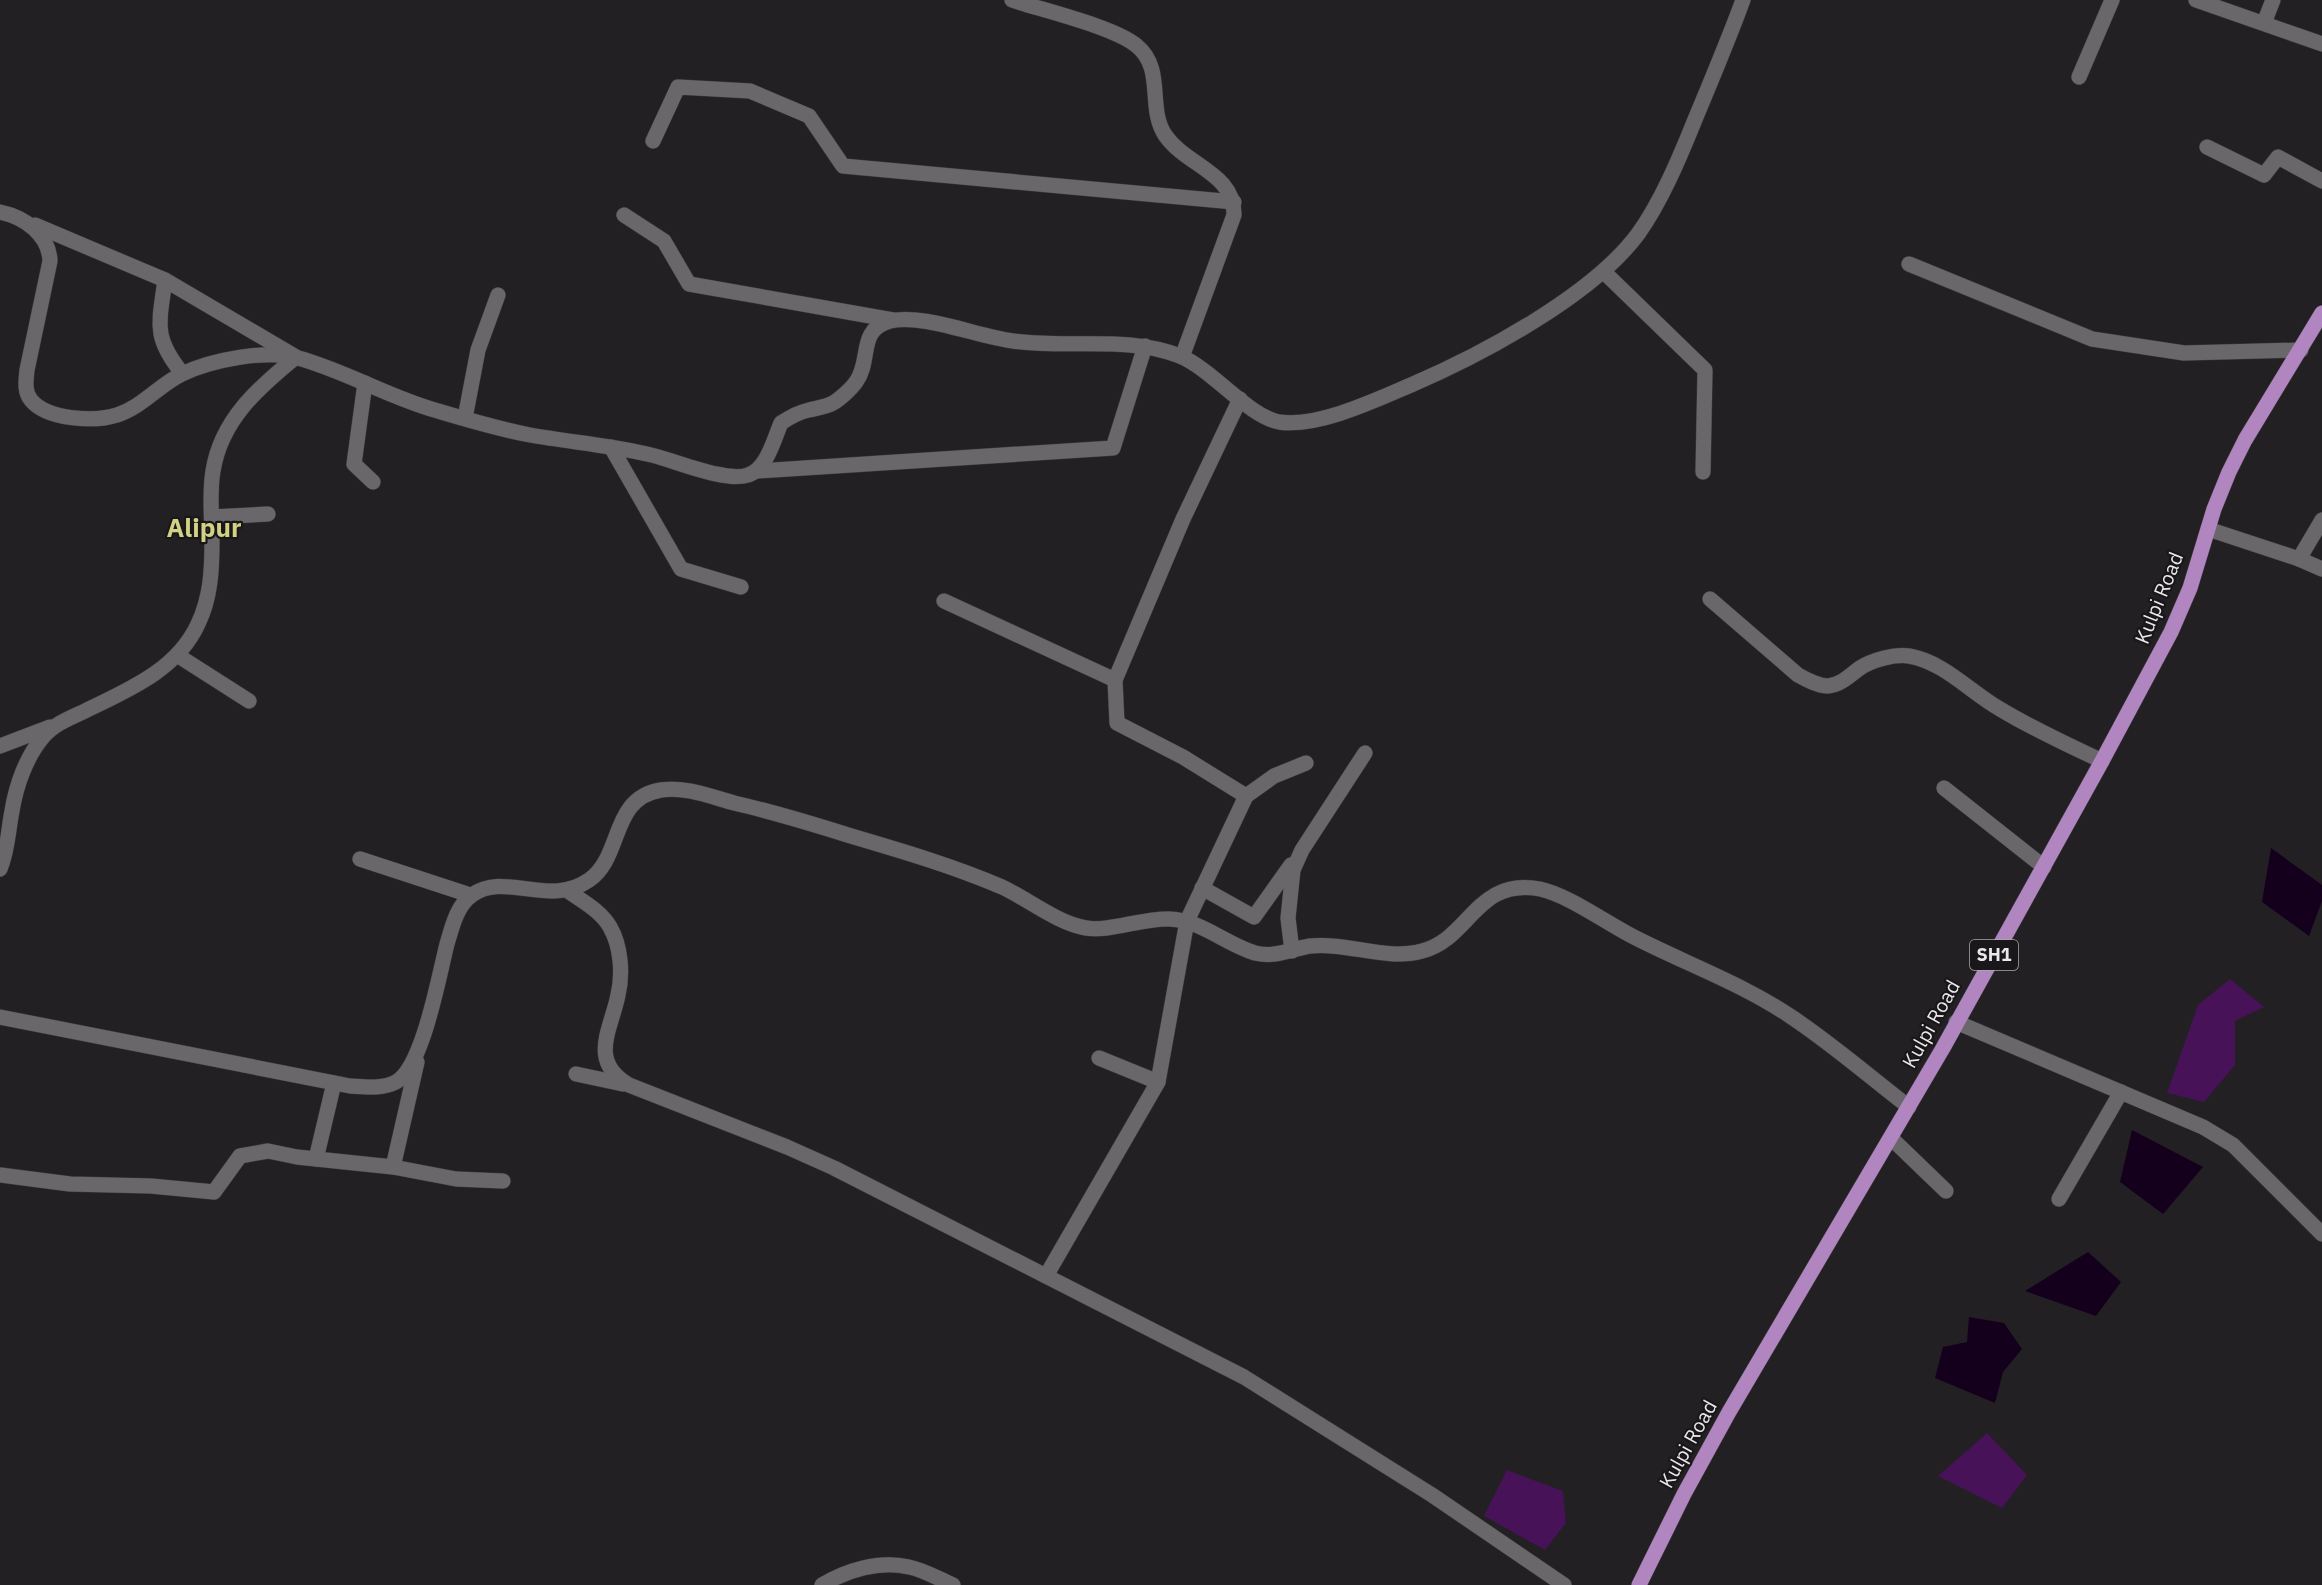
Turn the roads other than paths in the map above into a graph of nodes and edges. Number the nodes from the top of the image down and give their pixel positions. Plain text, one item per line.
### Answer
1 (1012, 0) edge
2 (1743, 0) edge
3 (2112, 0) edge
4 (2196, 0) edge
5 (2273, 0) edge
6 (2264, 23) junction
7 (2322, 44) edge
8 (2079, 77) dead end
9 (653, 141) dead end
10 (2207, 147) dead end
11 (2322, 180) edge
12 (1234, 202) junction
13 (4, 213) edge
14 (624, 215) dead end
15 (1909, 264) dead end
16 (1604, 272) junction
17 (165, 280) junction
18 (498, 295) dead end
19 (2322, 313) edge
20 (893, 320) junction
21 (1144, 346) junction
22 (2301, 350) junction
23 (296, 357) junction
24 (1182, 357) junction
25 (182, 374) junction
26 (365, 383) junction
27 (1240, 399) junction
28 (465, 418) junction
29 (611, 447) junction
30 (757, 471) junction
31 (1703, 472) dead end
32 (373, 482) dead end
33 (268, 513) dead end
34 (212, 517) junction
35 (2322, 520) edge
36 (2208, 529) junction
37 (2299, 559) junction
38 (2322, 569) edge
39 (741, 587) dead end
40 (1710, 599) dead end
41 (944, 601) dead end
42 (177, 654) junction
43 (1115, 680) junction
44 (249, 701) dead end
45 (56, 725) junction
46 (0, 746) edge
47 (1365, 753) dead end
48 (2102, 761) junction
49 (1306, 763) dead end
50 (1944, 788) dead end
51 (1246, 796) junction
52 (1302, 850) junction
53 (360, 859) dead end
54 (2044, 867) junction
55 (0, 869) edge
56 (1203, 888) junction
57 (568, 891) junction
58 (471, 895) junction
59 (1187, 921) junction
60 (1292, 951) junction
61 (0, 1017) edge
62 (1956, 1022) junction
63 (419, 1050) junction
64 (1099, 1058) dead end
65 (576, 1074) dead end
66 (1158, 1082) junction
67 (334, 1083) junction
68 (628, 1085) junction
69 (2121, 1092) junction
70 (1909, 1107) junction
71 (1891, 1138) junction
72 (316, 1159) junction
73 (393, 1167) junction
74 (0, 1175) edge
75 (502, 1181) dead end
76 (1946, 1191) dead end
77 (2059, 1199) dead end
78 (2320, 1228) edge
79 (1046, 1276) junction
80 (822, 1585) edge
81 (953, 1585) edge
82 (1564, 1585) edge
83 (1639, 1585) edge

1 - 12 street
2 - 16 street
3 - 8 street
4 - 6 street
5 - 6 street
6 - 7 street
9 - 12 street
10 - 11 street
12 - 24 street
13 - 17 street
13 - 25 street
14 - 20 street
15 - 22 street
16 - 27 street
16 - 31 street
17 - 23 street
17 - 25 street
18 - 28 street
19 - 22 main road, Kulpi Road / SH1
20 - 21 street
20 - 30 street
21 - 24 street
21 - 30 street
22 - 36 main road, Kulpi Road / SH1
23 - 25 street
23 - 26 street
23 - 34 street
24 - 27 street
26 - 28 street
26 - 32 street
27 - 43 street
28 - 29 street
29 - 30 street
29 - 39 street
33 - 34 street
34 - 42 street
35 - 37 street
36 - 37 street
36 - 48 main road, Kulpi Road / SH1
37 - 38 street
40 - 48 street
41 - 43 street
42 - 44 street
42 - 45 street
43 - 51 street
45 - 46 street
45 - 55 street
47 - 52 street
48 - 54 main road, Kulpi Road / SH1
49 - 51 street
50 - 54 street
51 - 56 street
52 - 56 street
52 - 60 street
53 - 58 street
54 - 62 main road, Kulpi Road / SH1
56 - 59 street
57 - 58 street
57 - 59 street
57 - 68 street
58 - 63 street
59 - 60 street
59 - 66 street
60 - 70 street
61 - 67 street
62 - 69 street
62 - 70 main road, Kulpi Road / SH1
63 - 67 street
63 - 73 street
64 - 66 street
65 - 68 street
66 - 79 street
67 - 72 street
68 - 79 street
69 - 77 street
69 - 78 street
70 - 71 main road, Kulpi Road / SH1
71 - 76 street
71 - 83 main road, Kulpi Road / SH1
72 - 73 street
72 - 74 street
73 - 75 street
79 - 82 street
80 - 81 street

